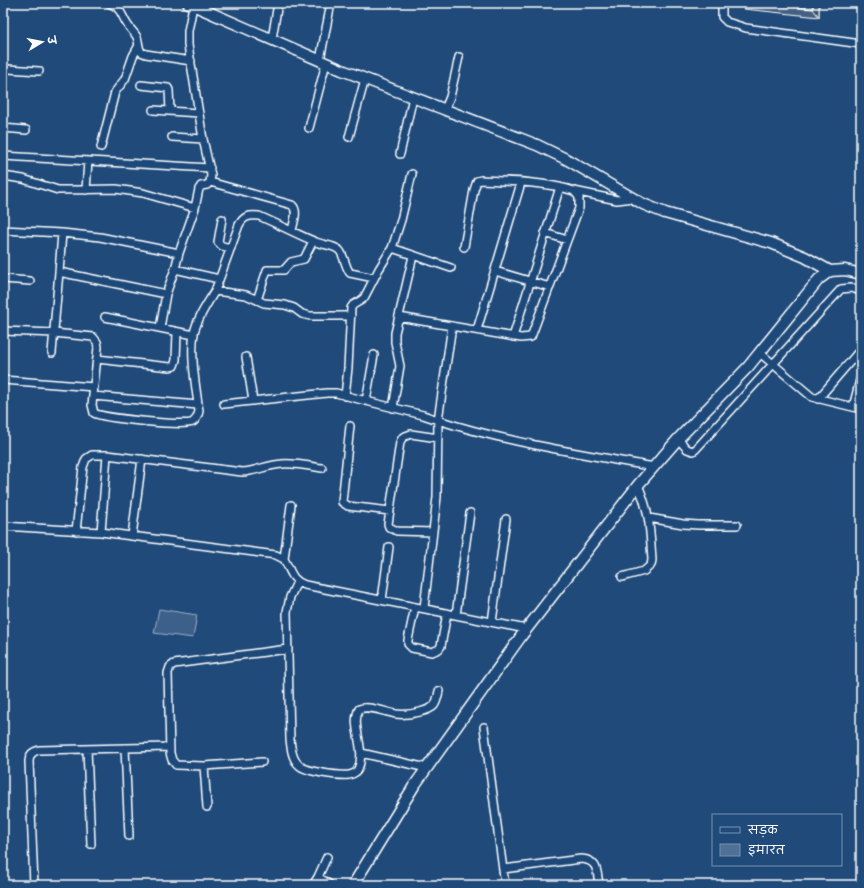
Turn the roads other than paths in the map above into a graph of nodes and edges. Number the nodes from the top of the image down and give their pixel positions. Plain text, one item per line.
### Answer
1 (109, 3) edge
2 (278, 3) edge
3 (331, 3) edge
4 (722, 3) edge
5 (191, 4) edge
6 (272, 39) junction
7 (861, 44) edge
8 (138, 47) junction
9 (459, 57) dead end
10 (191, 61) junction
11 (323, 61) junction
12 (3, 66) edge
13 (38, 71) dead end
14 (365, 79) junction
15 (141, 85) dead end
16 (412, 97) junction
17 (445, 109) junction
18 (153, 110) dead end
19 (170, 111) junction
20 (198, 113) junction
21 (3, 128) edge
22 (308, 128) dead end
23 (26, 130) dead end
24 (172, 137) dead end
25 (349, 137) dead end
26 (203, 140) junction
27 (101, 146) dead end
28 (400, 154) dead end
29 (3, 156) edge
30 (88, 161) junction
31 (210, 168) junction
32 (412, 174) dead end
33 (3, 176) edge
34 (210, 182) junction
35 (521, 183) junction
36 (560, 187) junction
37 (86, 190) junction
38 (574, 191) junction
39 (633, 198) junction
40 (195, 208) junction
41 (222, 219) dead end
42 (3, 230) edge
43 (292, 231) junction
44 (62, 233) junction
45 (545, 234) junction
46 (567, 240) junction
47 (313, 241) junction
48 (464, 247) dead end
49 (231, 248) junction
50 (392, 248) junction
51 (179, 253) junction
52 (413, 256) junction
53 (451, 268) dead end
54 (175, 269) junction
55 (496, 270) junction
56 (830, 271) junction
57 (59, 272) junction
58 (861, 274) edge
59 (374, 278) junction
60 (3, 279) edge
61 (219, 280) junction
62 (30, 281) dead end
63 (530, 281) junction
64 (550, 288) junction
65 (215, 291) junction
66 (861, 291) edge
67 (166, 294) junction
68 (257, 300) junction
69 (351, 316) junction
70 (105, 317) dead end
71 (399, 317) junction
72 (452, 326) junction
73 (160, 328) junction
74 (477, 330) junction
75 (3, 331) edge
76 (177, 332) junction
77 (54, 333) junction
78 (194, 335) junction
79 (513, 337) junction
80 (861, 349) edge
81 (52, 353) dead end
82 (760, 353) junction
83 (374, 356) dead end
84 (246, 357) dead end
85 (97, 359) junction
86 (773, 363) junction
87 (861, 376) edge
88 (3, 380) edge
89 (94, 387) junction
90 (93, 396) junction
91 (345, 396) junction
92 (818, 399) junction
93 (253, 401) junction
94 (366, 401) junction
95 (224, 404) dead end
96 (198, 405) junction
97 (853, 407) junction
98 (393, 408) junction
99 (861, 409) edge
100 (438, 420) junction
101 (350, 426) dead end
102 (438, 438) junction
103 (678, 439) junction
104 (107, 455) junction
105 (142, 459) junction
106 (653, 467) junction
107 (322, 468) dead end
108 (638, 485) junction
109 (291, 505) dead end
110 (390, 511) junction
111 (470, 513) dead end
112 (649, 518) junction
113 (506, 519) dead end
114 (737, 525) dead end
115 (3, 526) edge
116 (76, 531) junction
117 (101, 532) junction
118 (433, 532) junction
119 (132, 536) junction
120 (389, 547) dead end
121 (284, 559) junction
122 (622, 577) dead end
123 (297, 582) junction
124 (382, 600) junction
125 (415, 607) junction
126 (424, 608) junction
127 (447, 613) junction
128 (456, 615) junction
129 (492, 622) junction
130 (526, 629) junction
131 (288, 649) junction
132 (440, 691) dead end
133 (484, 727) dead end
134 (170, 747) junction
135 (126, 748) junction
136 (87, 749) junction
137 (361, 753) junction
138 (262, 762) dead end
139 (204, 766) junction
140 (427, 768) junction
141 (206, 807) dead end
142 (129, 836) dead end
143 (91, 844) dead end
144 (326, 857) dead end
145 (503, 869) junction
146 (318, 877) junction
147 (34, 885) edge
148 (313, 885) edge
149 (330, 885) edge
150 (353, 885) edge
151 (505, 885) edge
152 (599, 885) edge

1 - 8 street
2 - 6 street
3 - 11 street
4 - 7 street
5 - 6 main road
5 - 10 street
6 - 11 main road
8 - 10 street
8 - 27 street
9 - 17 street
10 - 20 street
11 - 14 main road
11 - 22 street
12 - 13 street
14 - 16 main road
14 - 25 street
15 - 19 street
16 - 17 main road
16 - 28 street
17 - 39 main road
18 - 19 street
19 - 20 street
20 - 26 street
21 - 23 street
24 - 26 street
26 - 31 street
29 - 30 street
30 - 31 street
30 - 37 street
31 - 34 street
32 - 50 street
33 - 37 street
34 - 40 street
34 - 43 street
35 - 36 street
35 - 48 street
35 - 55 street
36 - 38 street
36 - 45 street
37 - 40 street
38 - 39 street
38 - 46 street
39 - 56 main road
40 - 51 street
41 - 49 street
42 - 44 street
43 - 47 street
43 - 49 street
44 - 51 street
44 - 57 street
45 - 46 street
45 - 63 street
46 - 64 street
47 - 59 street
47 - 68 street
49 - 61 street
50 - 52 street
50 - 59 street
51 - 54 street
52 - 53 street
52 - 71 street
54 - 61 street
54 - 67 street
55 - 63 street
55 - 74 street
56 - 58 main road
56 - 82 main road
57 - 67 street
57 - 77 street
59 - 69 street
60 - 62 street
61 - 65 street
63 - 64 street
63 - 79 street
64 - 79 street
65 - 68 street
65 - 78 street
66 - 86 street
67 - 73 street
68 - 69 street
69 - 91 street
70 - 73 street
71 - 72 street
71 - 98 street
72 - 74 street
72 - 100 street
73 - 76 street
74 - 79 street
75 - 77 street
76 - 78 street
76 - 85 street
77 - 81 street
77 - 85 street
78 - 96 street
80 - 92 street
82 - 86 street
82 - 103 main road
83 - 94 street
84 - 93 street
85 - 89 street
86 - 92 street
86 - 103 street
87 - 97 street
88 - 89 street
89 - 90 street
90 - 96 street
90 - 96 street
91 - 93 street
91 - 94 street
92 - 97 street
93 - 95 street
94 - 98 street
97 - 99 street
98 - 100 street
100 - 102 street
100 - 106 street
101 - 110 street
102 - 110 street
102 - 118 street
103 - 106 main road
104 - 105 street
104 - 116 street
104 - 117 street
105 - 107 street
105 - 119 street
106 - 108 main road
108 - 112 street
108 - 130 main road
109 - 121 street
110 - 118 street
111 - 128 street
112 - 114 street
112 - 122 street
113 - 129 street
115 - 116 street
116 - 117 street
117 - 119 street
118 - 126 street
119 - 121 street
120 - 124 street
121 - 123 street
123 - 124 street
123 - 131 street
124 - 125 street
125 - 126 street
125 - 127 street
126 - 127 street
127 - 128 street
128 - 129 street
129 - 130 street
130 - 140 main road
131 - 134 street
131 - 137 street
132 - 137 street
133 - 145 street
134 - 135 street
134 - 139 street
135 - 136 street
135 - 142 street
136 - 143 street
136 - 147 street
137 - 140 street
138 - 139 street
139 - 141 street
140 - 150 main road
144 - 146 street
145 - 151 street
145 - 152 street
146 - 148 street
146 - 149 street

